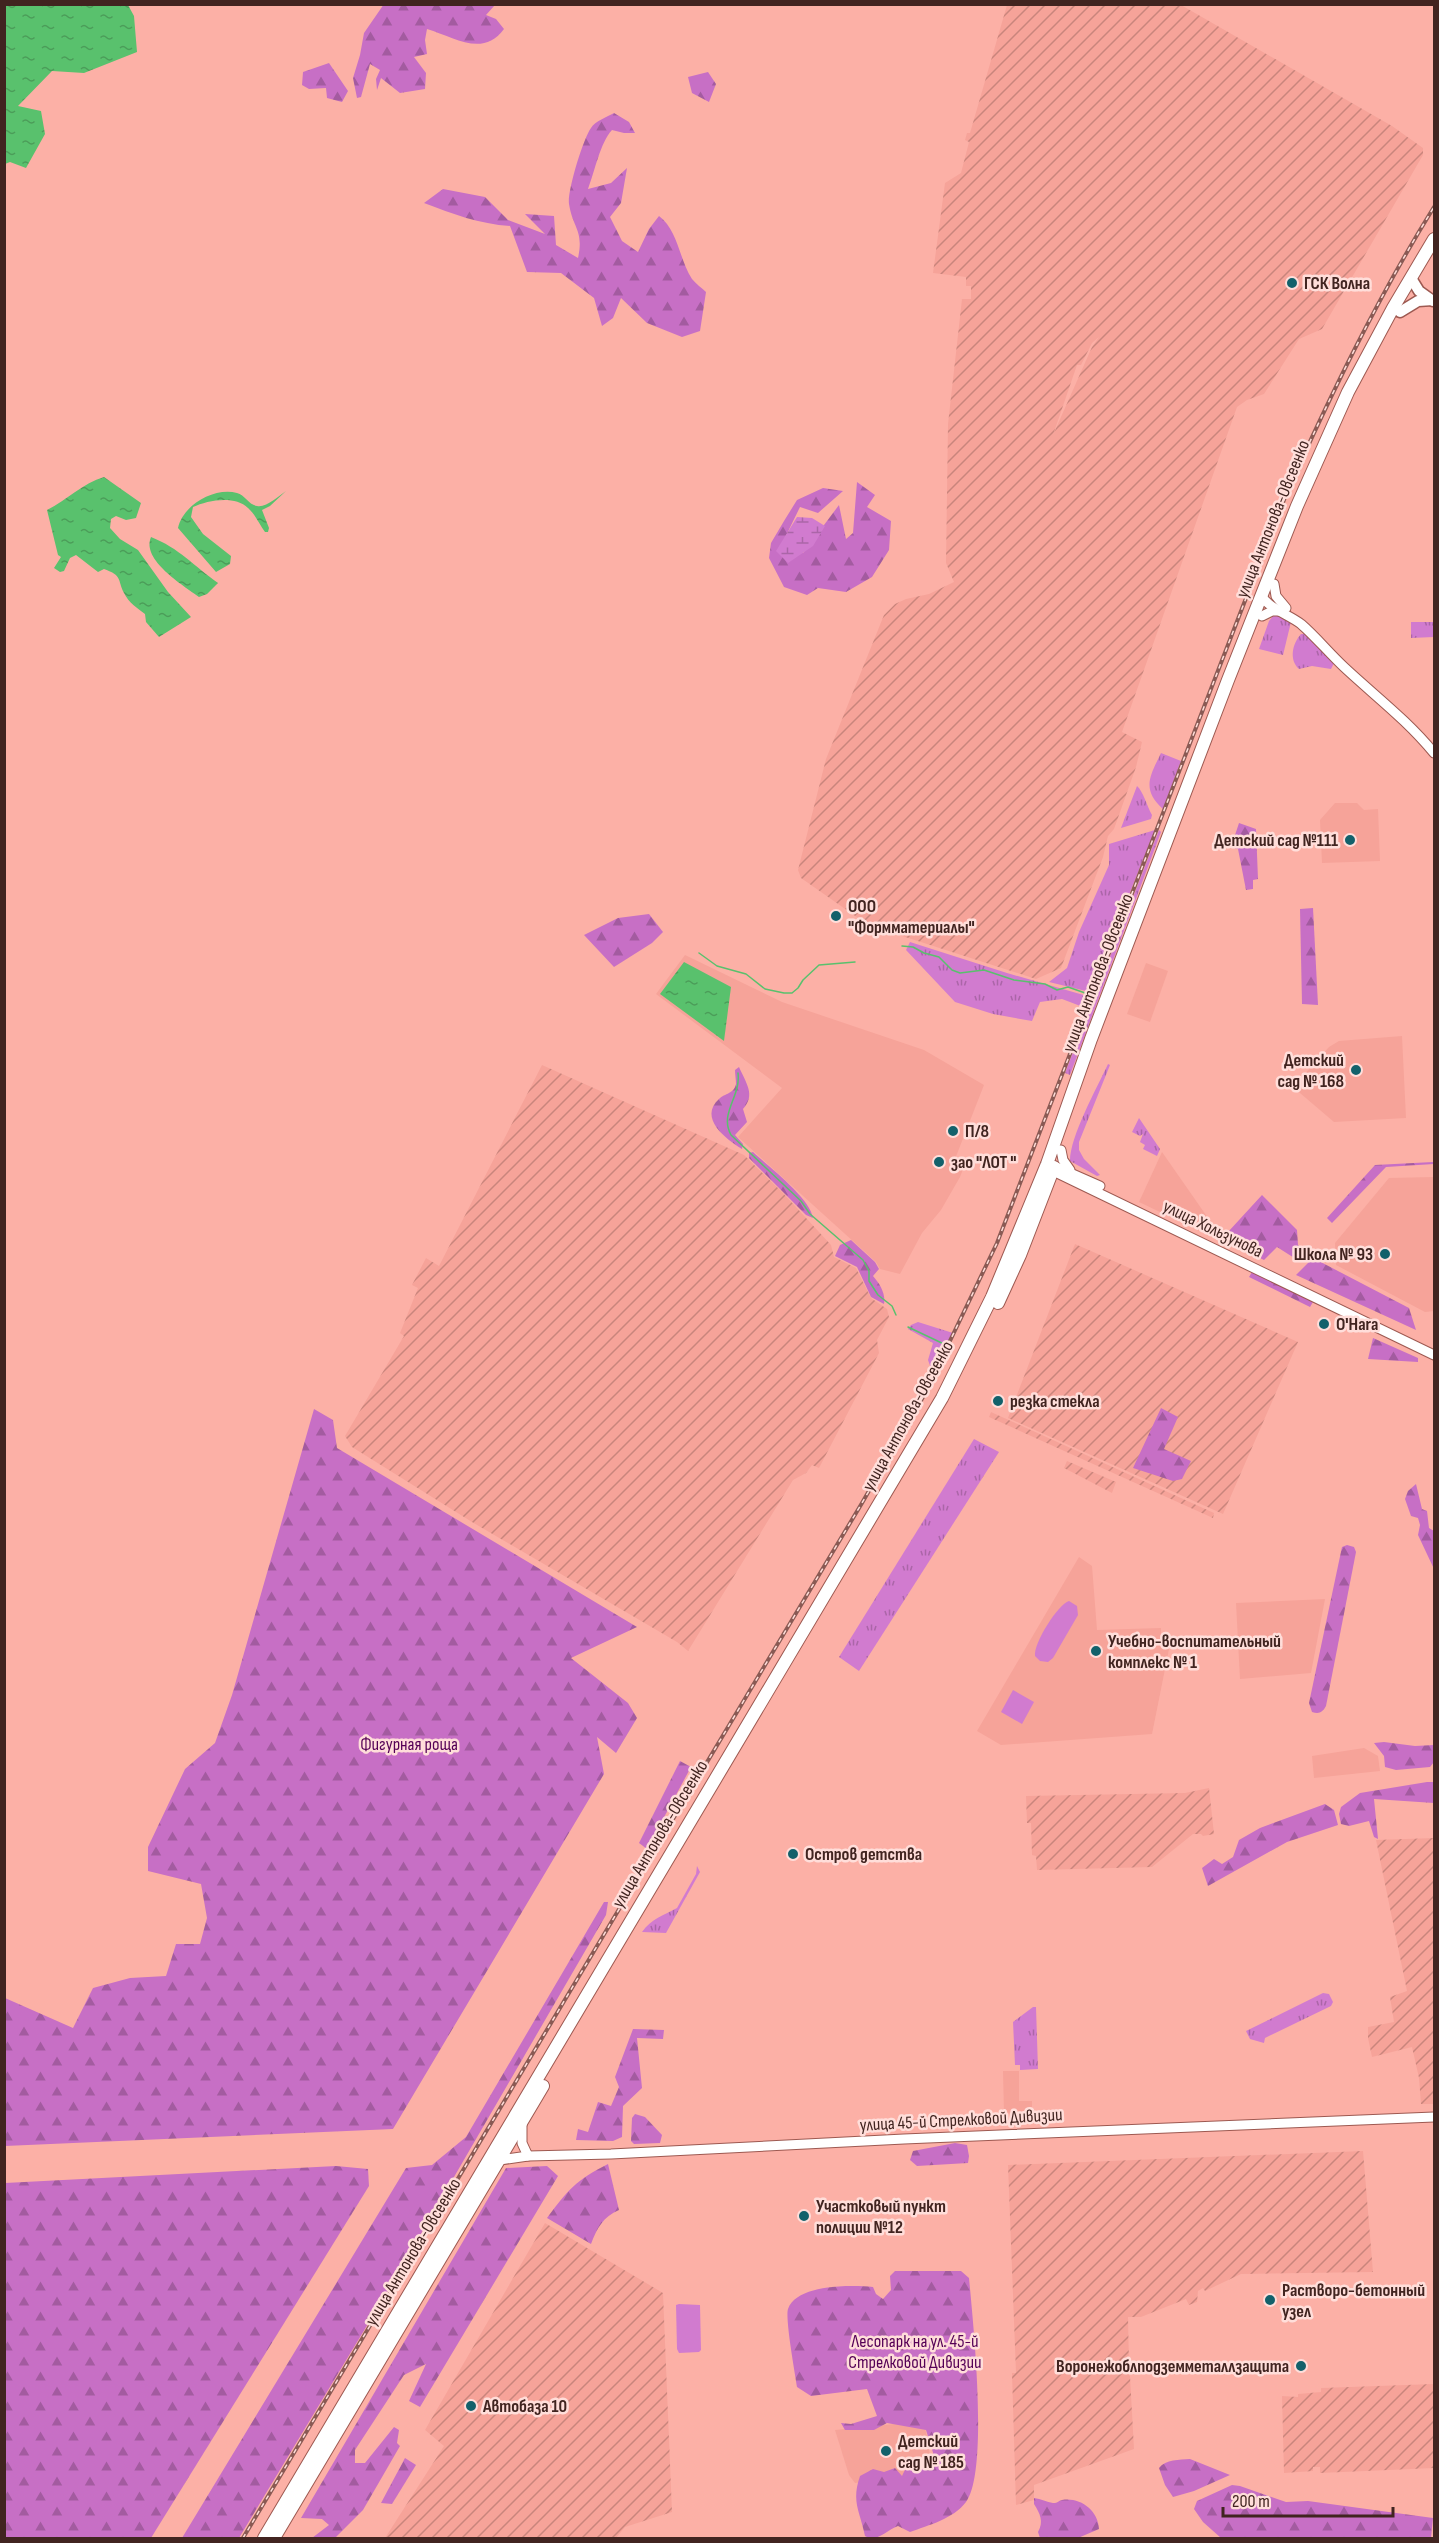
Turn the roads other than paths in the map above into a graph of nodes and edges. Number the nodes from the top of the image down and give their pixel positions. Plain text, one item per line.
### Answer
1 (1434, 239) edge
2 (1434, 253) edge
3 (1413, 282) junction
4 (1434, 301) edge
5 (1400, 312) junction
6 (1274, 584) junction
7 (1265, 603) junction
8 (1284, 609) junction
9 (1309, 626) junction
10 (1434, 744) edge
11 (1434, 753) edge
12 (1061, 1150) junction
13 (1052, 1166) junction
14 (1076, 1178) junction
15 (1045, 1191) junction
16 (1373, 1322) junction
17 (1434, 1348) edge
18 (1434, 1355) edge
19 (1434, 2117) edge
20 (522, 2121) junction
21 (528, 2156) junction
22 (496, 2158) junction
23 (264, 2538) edge
24 (274, 2538) edge

1 - 3 highway, улица Антонова-Овсеенко
2 - 3 highway, улица Антонова-Овсеенко
3 - 4 main road
3 - 5 highway, улица Антонова-Овсеенко
3 - 7 highway, улица Антонова-Овсеенко
4 - 5 main road
5 - 6 highway, улица Антонова-Овсеенко
6 - 7 highway, улица Антонова-Овсеенко
6 - 8 main road
7 - 8 main road
7 - 12 highway, улица Антонова-Овсеенко
7 - 13 highway, улица Антонова-Овсеенко
8 - 9 main road
9 - 10 main road
9 - 11 main road
12 - 13 highway, улица Антонова-Овсеенко
12 - 14 main road
13 - 14 main road, улица Хользунова
13 - 15 highway, улица Антонова-Овсеенко
13 - 22 highway, улица Антонова-Овсеенко
14 - 15 main road
14 - 16 main road, улица Хользунова
15 - 20 highway, улица Антонова-Овсеенко
16 - 17 main road, улица Хользунова
16 - 18 main road, улица Хользунова
19 - 21 main road, улица 45-й Стрелковой Дивизии
20 - 21 main road
20 - 22 highway, улица Антонова-Овсеенко
21 - 22 main road, улица 45-й Стрелковой Дивизии
22 - 23 highway, улица Антонова-Овсеенко
22 - 24 highway, улица Антонова-Овсеенко

